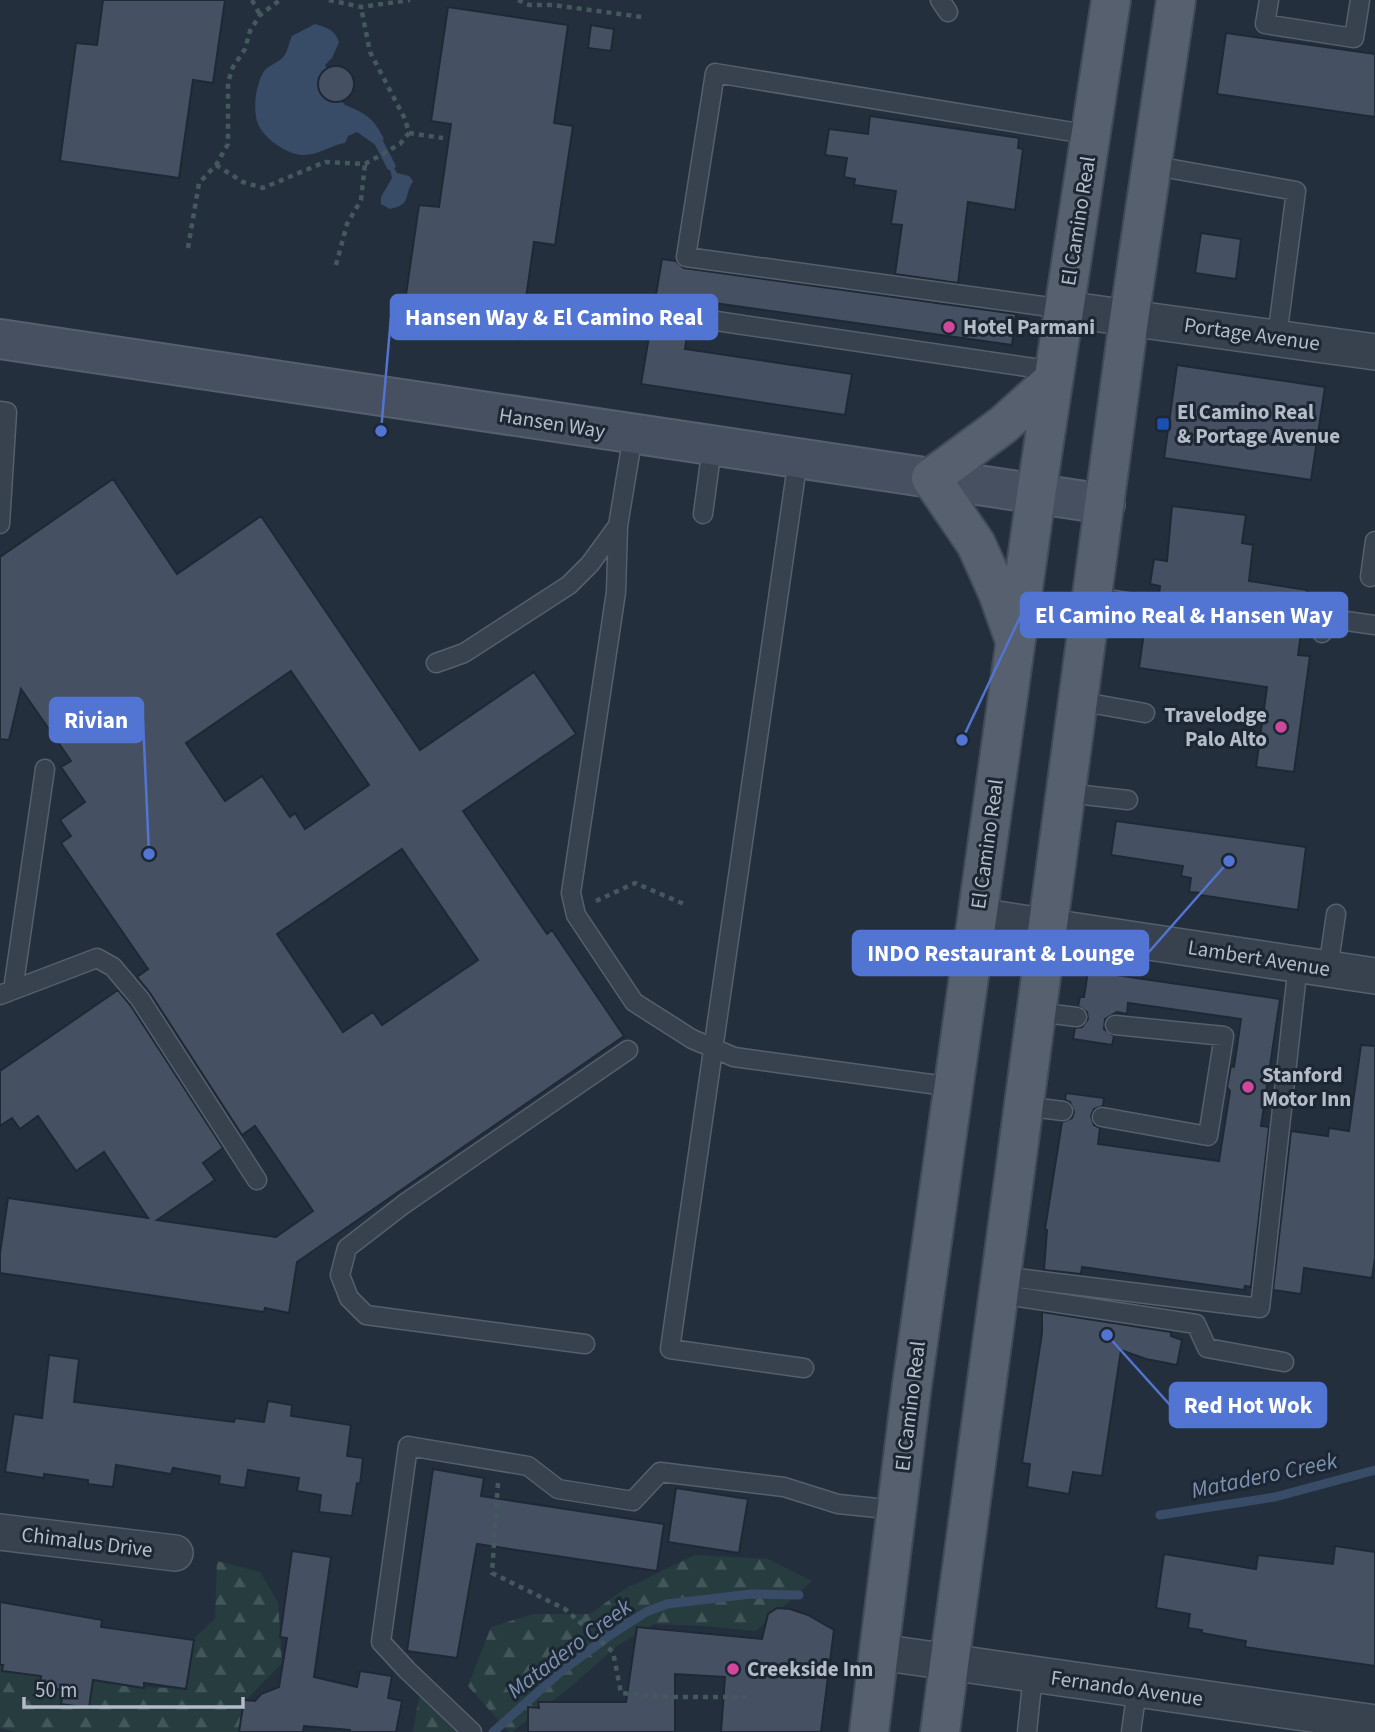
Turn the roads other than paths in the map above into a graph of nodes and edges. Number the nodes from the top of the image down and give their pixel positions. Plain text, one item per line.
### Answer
1 (1111, 0) edge
2 (1176, 0) edge
3 (1269, 0) edge
4 (1360, 0) edge
5 (1091, 135) junction
6 (1150, 165) junction
7 (1064, 309) junction
8 (1129, 318) junction
9 (703, 319) dead end
10 (1277, 337) junction
11 (0, 340) edge
12 (1375, 352) edge
13 (1053, 375) junction
14 (0, 411) edge
15 (633, 435) junction
16 (712, 447) junction
17 (798, 459) junction
18 (932, 478) junction
19 (1036, 495) junction
20 (1105, 504) junction
21 (703, 514) dead end
22 (0, 524) edge
23 (618, 526) junction
24 (1375, 541) edge
25 (1370, 577) dead end
26 (1093, 597) junction
27 (1180, 610) dead end
28 (1375, 625) edge
29 (1322, 633) dead end
30 (1016, 642) junction
31 (436, 663) dead end
32 (1078, 701) junction
33 (1145, 712) dead end
34 (46, 769) dead end
35 (1066, 793) junction
36 (1128, 800) dead end
37 (1336, 914) dead end
38 (977, 916) junction
39 (1047, 927) junction
40 (1313, 966) junction
41 (1375, 976) edge
42 (7, 992) edge
43 (1036, 1012) junction
44 (1077, 1017) dead end
45 (1115, 1025) dead end
46 (713, 1049) junction
47 (628, 1050) dead end
48 (953, 1087) junction
49 (1023, 1106) junction
50 (1063, 1111) dead end
51 (1102, 1117) dead end
52 (257, 1180) dead end
53 (1000, 1285) junction
54 (585, 1344) dead end
55 (1284, 1362) dead end
56 (804, 1368) dead end
57 (897, 1510) junction
58 (0, 1532) edge
59 (175, 1553) dead end
60 (879, 1653) junction
61 (950, 1663) junction
62 (1034, 1675) junction
63 (1137, 1689) junction
64 (1375, 1723) edge
65 (466, 1727) edge
66 (869, 1732) edge
67 (940, 1732) edge
68 (1027, 1732) edge
69 (1131, 1732) edge

1 - 5 main road, El Camino Real
2 - 6 main road
3 - 4 lane
5 - 7 main road, El Camino Real
5 - 7 lane
6 - 8 main road
6 - 10 lane
7 - 8 street, Portage Avenue
7 - 13 main road, El Camino Real
8 - 10 street, Portage Avenue
8 - 20 main road
9 - 13 lane
10 - 12 street, Portage Avenue
11 - 15 street, Hansen Way
13 - 18 main road
13 - 19 main road, El Camino Real
14 - 22 lane
15 - 16 street, Hansen Way
15 - 23 lane
16 - 17 street, Hansen Way
16 - 21 lane
17 - 18 street, Hansen Way
17 - 46 lane
18 - 19 street, Hansen Way
18 - 30 main road
19 - 20 street, Hansen Way
19 - 30 main road, El Camino Real
20 - 26 main road
23 - 31 lane
23 - 46 lane
24 - 25 lane
26 - 27 lane
26 - 32 main road
28 - 29 lane
30 - 38 main road, El Camino Real
32 - 33 lane
32 - 35 main road
34 - 42 lane
35 - 36 lane
35 - 39 main road
37 - 40 lane
38 - 39 street, Lambert Avenue
38 - 48 main road, El Camino Real
39 - 40 street, Lambert Avenue
39 - 43 main road
40 - 41 street, Lambert Avenue
40 - 53 lane
42 - 52 lane
43 - 44 lane
43 - 49 main road
45 - 51 lane
46 - 48 lane
46 - 56 lane
47 - 54 lane
48 - 57 main road, El Camino Real
49 - 50 lane
49 - 53 main road
53 - 55 lane
53 - 61 main road
57 - 60 main road, El Camino Real
57 - 65 lane
58 - 59 street, Chimalus Drive
60 - 61 street, Fernando Avenue
60 - 66 main road, El Camino Real
61 - 62 street, Fernando Avenue
61 - 67 main road
62 - 63 street, Fernando Avenue
62 - 68 lane
63 - 64 street, Fernando Avenue
63 - 69 lane

